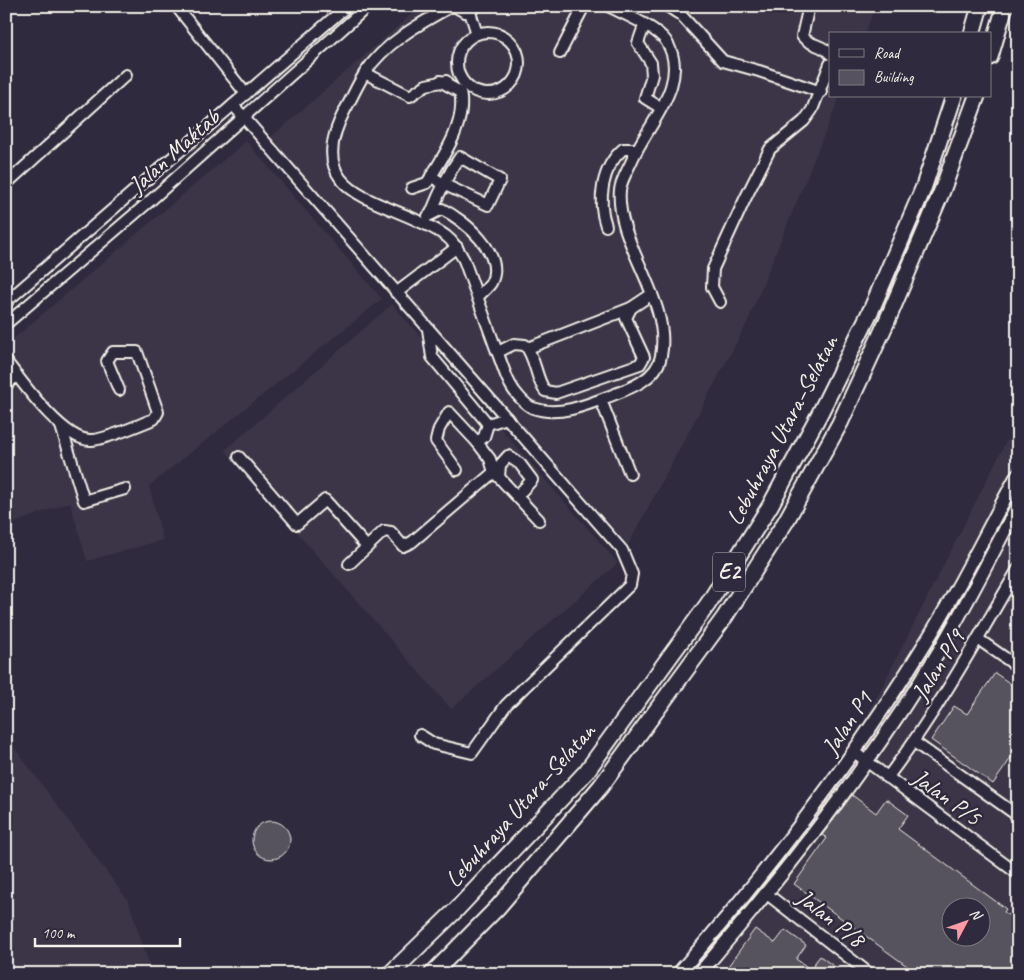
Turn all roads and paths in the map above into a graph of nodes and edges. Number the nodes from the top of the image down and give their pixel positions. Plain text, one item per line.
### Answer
1 (176, 6) edge
2 (347, 6) edge
3 (368, 6) edge
4 (453, 6) edge
5 (584, 6) edge
6 (608, 6) edge
7 (667, 6) edge
8 (809, 6) edge
9 (980, 6) edge
10 (1005, 6) edge
11 (473, 9) edge
12 (644, 26) junction
13 (973, 32) edge
14 (477, 34) junction
15 (992, 50) edge
16 (829, 52) edge
17 (560, 53) dead end
18 (829, 67) edge
19 (365, 73) junction
20 (126, 74) dead end
21 (462, 81) junction
22 (440, 82) junction
23 (821, 92) junction
24 (246, 94) junction
25 (953, 98) edge
26 (976, 98) edge
27 (233, 105) junction
28 (661, 108) junction
29 (242, 116) junction
30 (637, 149) junction
31 (432, 176) junction
32 (6, 184) edge
33 (443, 184) junction
34 (412, 188) dead end
35 (431, 213) junction
36 (419, 223) junction
37 (606, 226) dead end
38 (457, 247) junction
39 (396, 292) junction
40 (652, 294) junction
41 (478, 297) junction
42 (6, 302) edge
43 (720, 302) dead end
44 (631, 308) junction
45 (6, 324) edge
46 (428, 328) junction
47 (528, 348) junction
48 (498, 352) junction
49 (6, 361) edge
50 (17, 375) junction
51 (6, 385) edge
52 (119, 390) dead end
53 (601, 400) junction
54 (506, 418) junction
55 (488, 424) junction
56 (61, 426) junction
57 (477, 442) junction
58 (239, 457) dead end
59 (457, 470) dead end
60 (496, 474) junction
61 (630, 474) dead end
62 (1018, 474) edge
63 (125, 489) dead end
64 (517, 496) junction
65 (1018, 505) edge
66 (539, 520) dead end
67 (367, 547) junction
68 (348, 564) dead end
69 (1018, 569) edge
70 (978, 639) junction
71 (1018, 667) edge
72 (420, 735) dead end
73 (914, 742) junction
74 (854, 752) junction
75 (866, 762) junction
76 (887, 778) junction
77 (1018, 816) edge
78 (1018, 874) edge
79 (768, 894) junction
80 (390, 974) edge
81 (432, 974) edge
82 (678, 974) edge
83 (699, 974) edge
84 (870, 974) edge

1 - 24 street
2 - 24 street, Jalan Maktab
3 - 29 street, Jalan Maktab
4 - 11 street
4 - 19 street
5 - 17 street
6 - 12 street
7 - 23 street
8 - 16 street
9 - 13 highway
10 - 15 highway
11 - 14 street
12 - 28 street
12 - 28 street
14 - 21 street
14 - 21 street
18 - 23 street
19 - 22 street
19 - 36 street
20 - 32 street
21 - 22 street
22 - 31 street
23 - 43 street
24 - 27 street, Jalan Maktab
25 - 80 highway, Lebuhraya Utara–Selatan / E2
26 - 81 highway, Lebuhraya Utara–Selatan / E2
27 - 29 street
27 - 42 street, Jalan Maktab
28 - 30 street
29 - 39 street
29 - 45 street, Jalan Maktab
30 - 37 street
30 - 40 street
31 - 33 street
31 - 34 street
33 - 33 street
33 - 35 street
35 - 36 street
35 - 41 street
36 - 38 street
38 - 39 street
38 - 41 street
39 - 46 street
40 - 44 street
40 - 53 street
41 - 48 street
44 - 47 street
44 - 47 street
46 - 54 street
46 - 55 street
47 - 48 street
48 - 53 street
49 - 50 street
50 - 51 street
50 - 56 street
52 - 56 street
53 - 61 street
54 - 55 street
54 - 72 street
55 - 57 street
56 - 63 street
57 - 59 street
57 - 60 street
58 - 67 street
60 - 64 street
60 - 64 street
60 - 67 street
62 - 74 main road, Jalan P1
64 - 66 street
65 - 75 main road, Jalan P1
67 - 68 street
69 - 70 street, Jalan P/9
70 - 71 street
70 - 73 street, Jalan P/9
73 - 76 street, Jalan P/9
73 - 77 street
74 - 75 street, Jalan P/5
74 - 82 main road, Jalan P1
75 - 76 street, Jalan P/5
75 - 79 main road, Jalan P1
76 - 78 street, Jalan P/5
79 - 83 main road, Jalan P1
79 - 84 street, Jalan P/8

